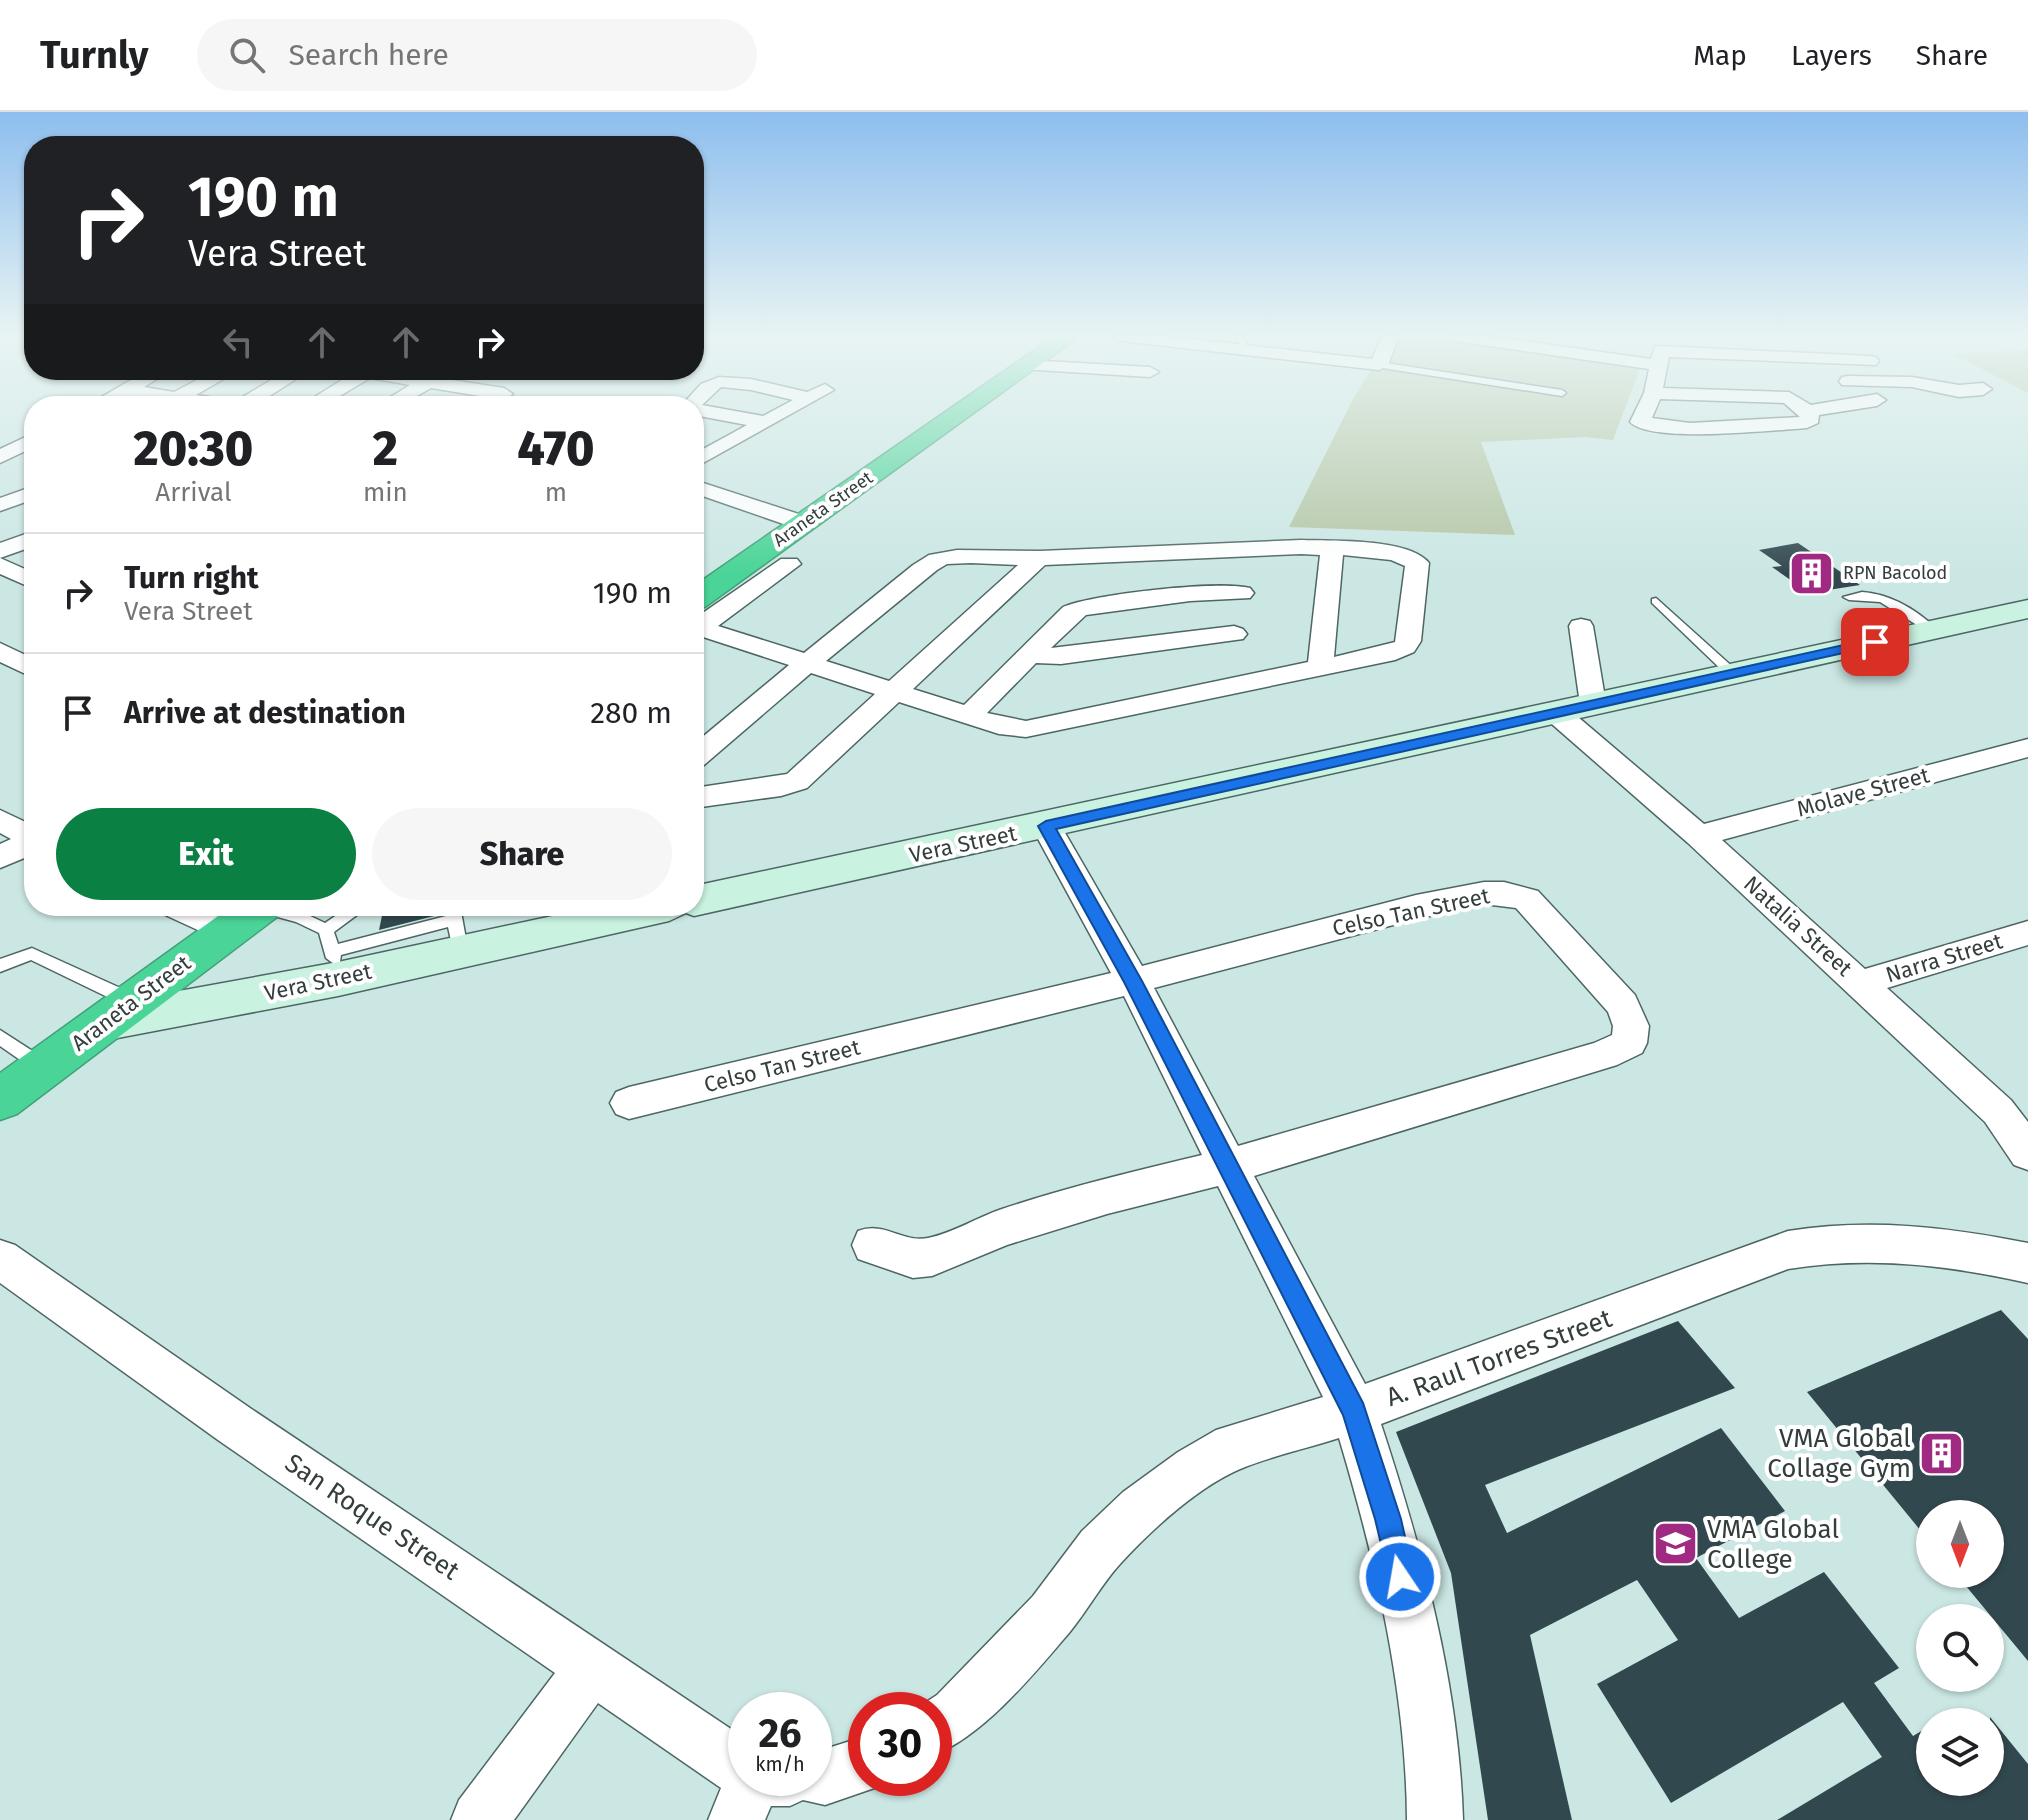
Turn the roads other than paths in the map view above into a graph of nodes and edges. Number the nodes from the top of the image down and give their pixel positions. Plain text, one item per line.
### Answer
1 (732, 416) edge
2 (776, 416) edge
3 (955, 416) edge
4 (1643, 416) edge
5 (1810, 416) edge
6 (764, 422) junction
7 (24, 444) edge
8 (704, 456) edge
9 (0, 457) edge
10 (704, 489) edge
11 (24, 496) edge
12 (0, 505) edge
13 (803, 523) junction
14 (24, 542) edge
15 (1255, 548) junction
16 (1332, 549) junction
17 (0, 551) edge
18 (1039, 558) junction
19 (789, 564) dead end
20 (0, 565) edge
21 (24, 577) edge
22 (704, 593) edge
23 (1242, 593) junction
24 (1849, 597) dead end
25 (1656, 601) dead end
26 (2028, 609) edge
27 (704, 621) edge
28 (1581, 626) dead end
29 (704, 628) edge
30 (1932, 630) junction
31 (1234, 634) junction
32 (1033, 655) junction
33 (808, 661) junction
34 (1320, 668) junction
35 (1731, 672) junction
36 (1226, 687) junction
37 (896, 692) junction
38 (1593, 704) junction
39 (1555, 712) junction
40 (969, 716) junction
41 (2028, 748) edge
42 (704, 750) edge
43 (704, 797) edge
44 (0, 820) edge
45 (1046, 826) junction
46 (24, 834) edge
47 (1699, 836) junction
48 (24, 845) edge
49 (0, 857) edge
50 (704, 899) edge
51 (249, 916) edge
52 (267, 916) edge
53 (346, 916) edge
54 (557, 916) edge
55 (456, 925) edge
56 (326, 930) junction
57 (2028, 933) edge
58 (336, 965) junction
59 (0, 966) edge
60 (1133, 981) junction
61 (1861, 983) junction
62 (120, 1012) junction
63 (0, 1037) edge
64 (44, 1067) junction
65 (0, 1100) edge
66 (629, 1103) dead end
67 (2028, 1153) edge
68 (1229, 1166) junction
69 (873, 1245) dead end
70 (0, 1259) edge
71 (2028, 1263) edge
72 (1354, 1411) junction
73 (592, 1667) junction
74 (952, 1717) edge
75 (728, 1760) edge
76 (747, 1796) edge
77 (479, 1820) edge
78 (736, 1820) edge
79 (1435, 1820) edge

1 - 6 street
2 - 6 street
3 - 13 highway, Araneta Street
4 - 5 street
6 - 8 street
7 - 9 street
10 - 13 street
11 - 12 street
13 - 22 highway, Araneta Street
14 - 17 street
15 - 16 street
15 - 18 street
15 - 23 street
16 - 34 street
16 - 34 street
18 - 33 street
18 - 37 street
19 - 27 street
20 - 21 street
23 - 31 street
23 - 32 street
24 - 30 lane
25 - 35 lane
26 - 30 street, Vera Street
28 - 38 street
29 - 33 street
30 - 35 street, Vera Street
31 - 32 street
31 - 36 street
32 - 40 street
33 - 37 street
33 - 42 street
34 - 36 street
35 - 38 street, Vera Street
36 - 40 street
37 - 40 street
37 - 43 street
38 - 39 street, Vera Street
39 - 45 street, Vera Street
39 - 47 street, Natalia Street
41 - 47 street, Molave Street
44 - 46 street
45 - 50 street, Vera Street
45 - 60 street
47 - 61 street, Natalia Street
48 - 49 street
51 - 62 highway, Araneta Street
52 - 56 lane
53 - 56 lane
54 - 55 street, Vera Street
55 - 58 street, Vera Street
56 - 58 lane
57 - 61 street, Narra Street
58 - 62 street, Vera Street
59 - 62 lane
60 - 66 street, Celso Tan Street
60 - 68 street
60 - 68 street, Celso Tan Street
61 - 67 street, Natalia Street
62 - 64 highway, Araneta Street
63 - 64 lane
64 - 65 highway, Araneta Street
68 - 69 street, Celso Tan Street
68 - 72 street
70 - 73 street, San Roque Street
71 - 72 street, A. Raul Torres Street
72 - 74 street, A. Raul Torres Street
72 - 79 street
73 - 75 street, San Roque Street
73 - 77 street
76 - 78 street

